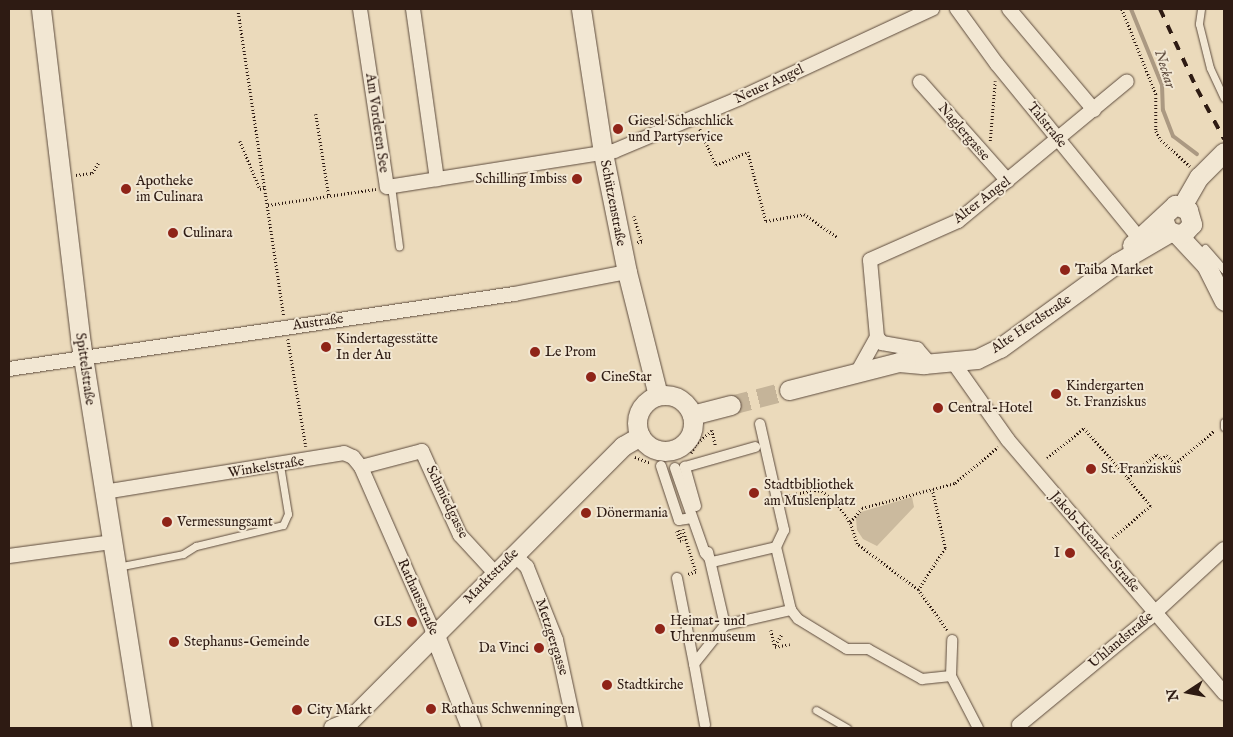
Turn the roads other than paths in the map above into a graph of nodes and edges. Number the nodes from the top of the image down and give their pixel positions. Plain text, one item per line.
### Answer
1 (41, 9) edge
2 (360, 9) edge
3 (413, 9) edge
4 (582, 9) edge
5 (932, 9) edge
6 (957, 9) edge
7 (1009, 9) edge
8 (1201, 9) edge
9 (1127, 81) dead end
10 (920, 82) dead end
11 (1224, 98) edge
12 (1094, 110) junction
13 (1057, 138) junction
14 (1224, 152) edge
15 (603, 153) junction
16 (437, 179) junction
17 (1008, 181) junction
18 (389, 187) junction
19 (1175, 227) junction
20 (1139, 238) junction
21 (399, 246) dead end
22 (1205, 256) junction
23 (1117, 263) junction
24 (1224, 270) edge
25 (627, 272) junction
26 (1224, 301) edge
27 (877, 337) junction
28 (83, 358) junction
29 (977, 359) junction
30 (953, 362) junction
31 (930, 364) junction
32 (9, 369) edge
33 (857, 373) junction
34 (972, 386) junction
35 (789, 390) tunnel mouth
36 (658, 396) junction
37 (732, 405) tunnel mouth
38 (692, 415) junction
39 (760, 424) dead end
40 (640, 436) junction
41 (755, 447) dead end
42 (280, 465) junction
43 (361, 466) junction
44 (661, 466) dead end
45 (680, 467) junction
46 (104, 492) junction
47 (696, 506) dead end
48 (692, 518) junction
49 (113, 542) junction
50 (776, 547) junction
51 (1224, 549) edge
52 (513, 554) junction
53 (9, 556) edge
54 (710, 557) junction
55 (117, 567) junction
56 (495, 572) junction
57 (677, 578) road end
58 (791, 610) junction
59 (1156, 612) junction
60 (725, 625) junction
61 (434, 633) junction
62 (952, 640) road end
63 (694, 664) junction
64 (950, 676) junction
65 (1224, 694) edge
66 (816, 710) dead end
67 (705, 725) dead end
68 (342, 726) edge
69 (1017, 727) edge
70 (142, 728) edge
71 (471, 728) edge
72 (575, 728) edge
73 (847, 728) edge
74 (978, 728) edge

1 - 28 main road, Spittelstraße
2 - 18 street, Am Vorderen See
3 - 16 street
4 - 15 main road, Schützenstraße
5 - 15 street, Neuer Angel
6 - 13 street, Talstraße
7 - 12 street
8 - 11 lane
9 - 12 street, Alter Angel
10 - 17 street, Naglergasse
12 - 13 street, Alter Angel
13 - 17 street, Alter Angel
13 - 20 street, Talstraße
14 - 19 main road, Alte Herdstraße
15 - 16 street, Am Vorderen See
15 - 25 main road, Schützenstraße
16 - 18 street, Am Vorderen See
17 - 27 street, Alter Angel
18 - 21 lane
19 - 20 main road, Alte Herdstraße
19 - 22 main road
19 - 23 main road, Alte Herdstraße
20 - 23 main road, Alte Herdstraße
22 - 24 lane
22 - 26 main road
23 - 29 main road, Alte Herdstraße
25 - 28 street, Austraße
25 - 36 main road, Schützenstraße
27 - 31 street
27 - 33 street
28 - 32 street, Austraße
28 - 46 main road, Spittelstraße
29 - 30 main road, Alte Herdstraße
29 - 34 street
30 - 31 main road, Alte Herdstraße
30 - 34 street, Jakob-Kienzle-Straße
31 - 33 main road, Alte Herdstraße
33 - 35 main road, Alte Herdstraße
34 - 59 street, Jakob-Kienzle-Straße
36 - 38 main road
36 - 40 main road
37 - 38 main road
38 - 40 main road
39 - 50 street
40 - 52 main road, Marktstraße
41 - 45 street
42 - 43 street, Winkelstraße
42 - 46 street, Winkelstraße
42 - 55 lane
43 - 56 street, Schmiedgasse
43 - 61 street, Rathausstraße
44 - 48 street
45 - 47 street
45 - 48 street
46 - 49 main road, Spittelstraße
48 - 54 street
49 - 53 street
49 - 55 main road, Spittelstraße
50 - 54 street
50 - 58 street
51 - 59 street, Uhlandstraße
52 - 56 main road, Marktstraße
52 - 72 street, Metzgergasse
54 - 60 street
55 - 70 main road, Spittelstraße
56 - 61 main road, Marktstraße
57 - 63 street
58 - 60 street
58 - 64 street
59 - 65 street, Jakob-Kienzle-Straße
59 - 69 street, Uhlandstraße
60 - 63 street
61 - 68 main road, Marktstraße
61 - 71 main road, Rathausstraße
62 - 64 street
63 - 67 street
64 - 74 street
66 - 73 lane

